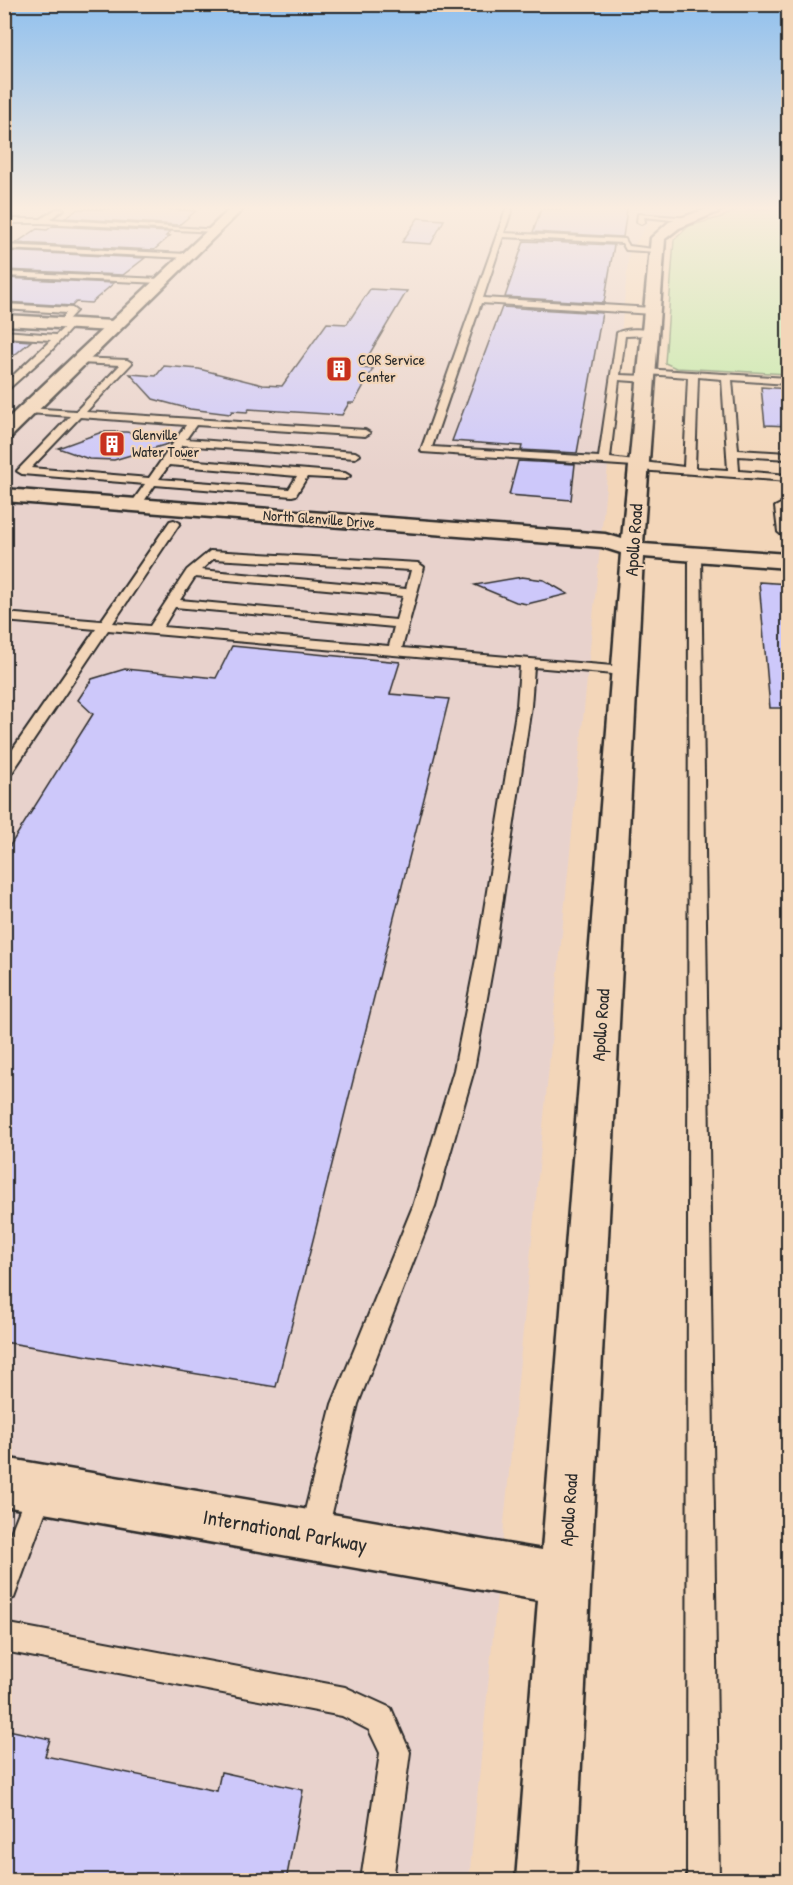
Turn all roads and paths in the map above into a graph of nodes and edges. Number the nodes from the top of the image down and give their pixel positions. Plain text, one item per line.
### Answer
1 (144, 297) edge
2 (478, 297) edge
3 (653, 297) edge
4 (477, 300) junction
5 (4, 306) edge
6 (652, 311) junction
7 (4, 320) edge
8 (113, 326) junction
9 (64, 328) junction
10 (650, 333) junction
11 (4, 334) edge
12 (80, 360) junction
13 (693, 374) junction
14 (647, 375) junction
15 (615, 377) junction
16 (728, 377) junction
17 (789, 381) edge
18 (4, 390) edge
19 (29, 410) junction
20 (78, 414) junction
21 (192, 422) junction
22 (7, 428) edge
23 (365, 433) dead end
24 (179, 442) junction
25 (733, 453) junction
26 (354, 455) dead end
27 (789, 456) edge
28 (604, 461) junction
29 (166, 462) junction
30 (639, 465) junction
31 (689, 471) junction
32 (304, 473) junction
33 (734, 474) junction
34 (345, 476) dead end
35 (789, 478) edge
36 (153, 480) junction
37 (4, 495) edge
38 (789, 503) edge
39 (136, 505) junction
40 (4, 510) edge
41 (174, 523) junction
42 (322, 527) junction
43 (789, 536) edge
44 (632, 550) junction
45 (695, 554) junction
46 (789, 561) edge
47 (192, 573) junction
48 (412, 593) junction
49 (171, 603) junction
50 (4, 617) edge
51 (402, 624) junction
52 (105, 626) junction
53 (154, 630) junction
54 (394, 651) junction
55 (528, 663) junction
56 (625, 671) junction
57 (4, 774) edge
58 (23, 1485) edge
59 (313, 1536) junction
60 (565, 1579) junction
61 (4, 1588) edge
62 (4, 1637) edge
63 (377, 1881) edge
64 (545, 1881) edge
65 (703, 1881) edge

1 - 8 street
2 - 4 lane
3 - 6 street, Apollo Road
4 - 6 lane
4 - 28 lane
5 - 9 lane
6 - 10 street, Apollo Road
7 - 9 street
8 - 9 street
8 - 12 street
9 - 11 lane
9 - 18 lane
10 - 14 street, Apollo Road
10 - 15 lane
12 - 19 street
12 - 20 lane
13 - 14 lane
13 - 16 lane
13 - 31 lane
14 - 15 lane
14 - 30 street, Apollo Road
15 - 28 lane
16 - 17 lane
16 - 25 lane
19 - 20 lane
19 - 22 street
20 - 21 lane
20 - 36 lane
21 - 23 lane
21 - 24 lane
24 - 26 lane
24 - 29 lane
25 - 27 lane
25 - 33 lane
28 - 30 lane
29 - 32 lane
29 - 36 lane
30 - 31 lane
30 - 44 street, Apollo Road
31 - 33 lane
32 - 34 lane
32 - 36 lane
33 - 35 lane
36 - 39 lane
37 - 39 street, North Glenville Drive
38 - 43 lane
39 - 42 street, North Glenville Drive
40 - 41 street, North Glenville Drive
41 - 42 street, North Glenville Drive
41 - 52 lane
42 - 44 street, North Glenville Drive
44 - 45 street, North Glenville Drive
44 - 56 street, Apollo Road
45 - 46 street, North Glenville Drive
45 - 65 lane
47 - 48 lane
47 - 48 lane
47 - 49 lane
48 - 51 lane
49 - 51 lane
49 - 53 lane
50 - 52 lane
51 - 54 lane
52 - 53 lane
52 - 57 lane
53 - 54 lane
54 - 55 lane
55 - 56 lane
55 - 59 lane
56 - 60 street, Apollo Road
58 - 59 street, International Parkway
58 - 61 lane
59 - 60 street, International Parkway
60 - 64 street, Apollo Road
62 - 63 lane

